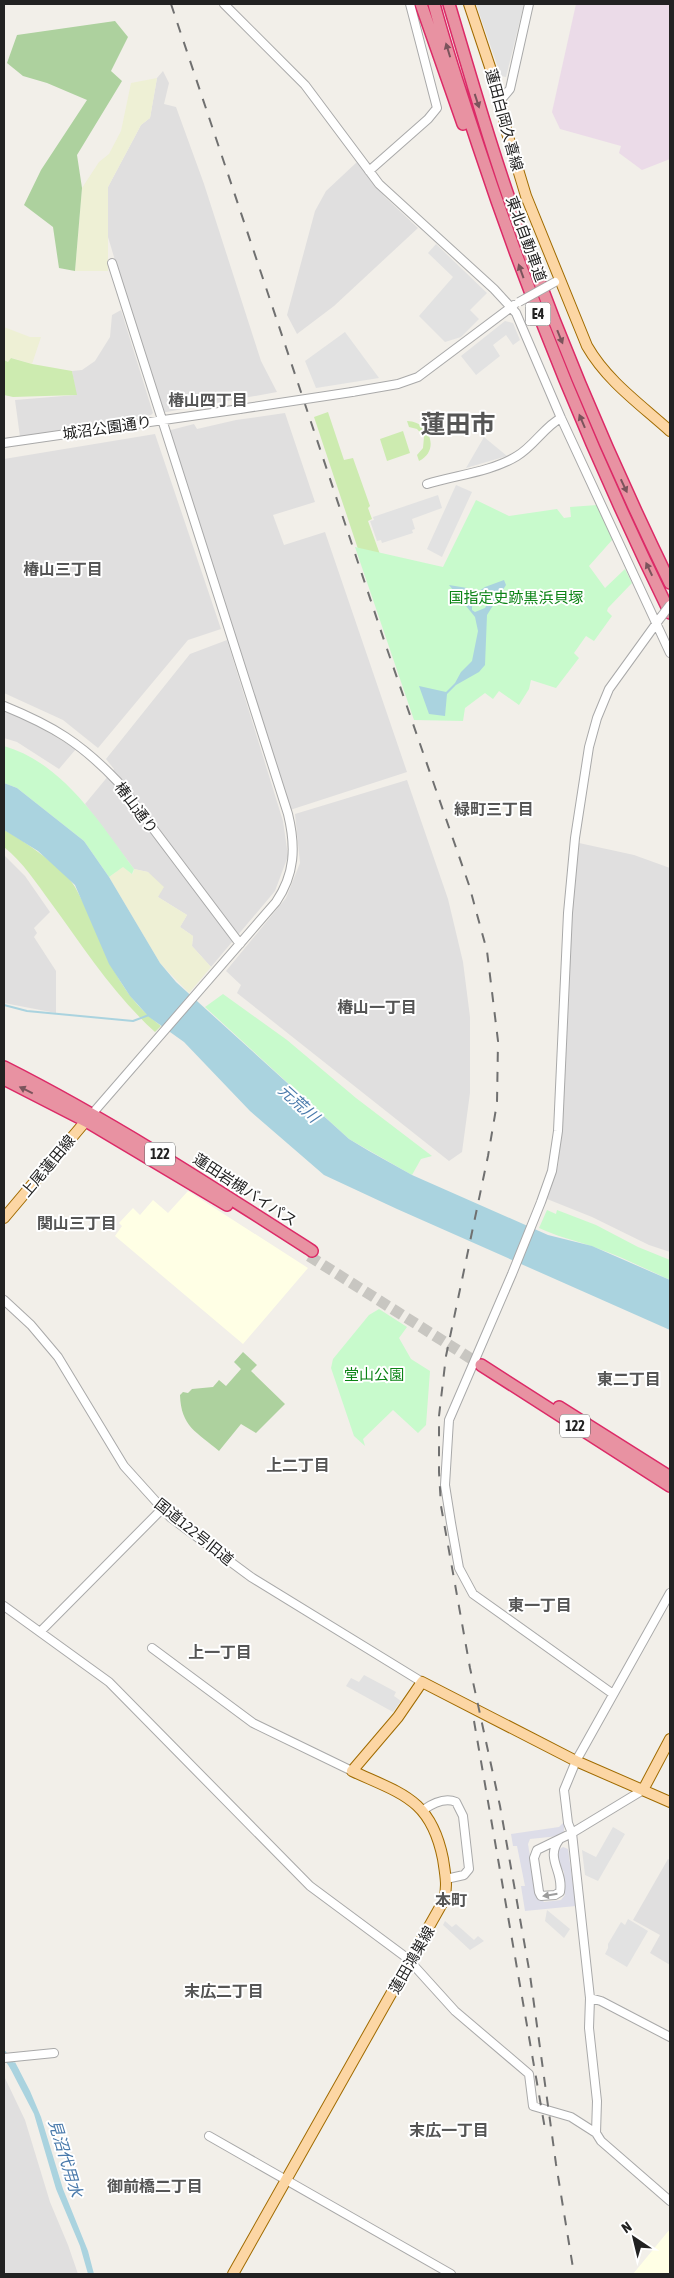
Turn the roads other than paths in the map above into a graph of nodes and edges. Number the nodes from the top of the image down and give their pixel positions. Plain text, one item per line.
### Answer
1 (224, 4) edge
2 (410, 4) edge
3 (421, 4) edge
4 (434, 4) edge
5 (449, 4) edge
6 (470, 4) edge
7 (529, 4) edge
8 (500, 101) junction
9 (369, 171) junction
10 (495, 196) junction
11 (112, 263) dead end
12 (558, 280) junction
13 (511, 306) junction
14 (561, 418) junction
15 (161, 420) junction
16 (670, 431) edge
17 (4, 443) edge
18 (428, 484) dead end
19 (670, 583) edge
20 (670, 605) edge
21 (666, 615) edge
22 (656, 624) junction
23 (670, 653) edge
24 (4, 706) edge
25 (240, 944) junction
26 (4, 1067) edge
27 (4, 1079) edge
28 (89, 1117) junction
29 (4, 1218) edge
30 (310, 1254) tunnel mouth
31 (4, 1300) edge
32 (670, 1477) edge
33 (670, 1486) edge
34 (162, 1509) junction
35 (670, 1593) edge
36 (4, 1606) edge
37 (40, 1632) junction
38 (152, 1648) dead end
39 (422, 1682) junction
40 (613, 1694) junction
41 (670, 1739) edge
42 (576, 1761) junction
43 (352, 1771) junction
44 (644, 1790) junction
45 (670, 1802) edge
46 (423, 1810) junction
47 (572, 1833) junction
48 (559, 1840) junction
49 (537, 1850) junction
50 (554, 1860) junction
51 (446, 1879) junction
52 (411, 1962) junction
53 (590, 1998) junction
54 (670, 2037) edge
55 (54, 2054) dead end
56 (4, 2058) edge
57 (596, 2133) junction
58 (209, 2136) dead end
59 (286, 2179) junction
60 (670, 2201) edge
61 (233, 2274) edge
62 (451, 2274) edge

1 - 9 street
2 - 9 street
3 - 10 highway
10 -> 4 highway, 東北自動車道 / E4
5 -> 19 highway, 東北自動車道 / E4
6 - 8 main road, 蓮田白岡久喜線
7 - 8 street
8 - 12 main road, 蓮田白岡久喜線
9 - 13 street
21 -> 10 highway, 東北自動車道 / E4
11 - 15 street
12 - 13 street, bridge
12 - 16 main road, 蓮田白岡久喜線
13 - 14 street
13 - 15 street, 城沼公園通り, bridge
14 - 18 street
14 - 22 street
15 - 17 street, 城沼公園通り
15 - 25 street
20 - 21 street, bridge
21 - 22 street
22 - 23 street
22 - 40 street
24 - 25 street, 椿山通り
25 - 28 street
26 - 28 highway, 蓮田岩槻バイパス / 122
28 -> 27 highway, 蓮田岩槻バイパス / 122
28 - 29 main road, 上尾蓮田線
28 - 30 highway, 蓮田岩槻バイパス / 122
31 - 34 street, 国道122号旧道
32 - 33 highway, 122
34 - 37 street
34 - 39 street, 国道122号旧道
35 - 40 street
36 - 37 street
37 - 52 street
38 - 43 street
39 - 42 main road
39 - 43 main road
40 - 42 street
41 - 44 main road
42 - 44 main road
42 - 47 street
43 - 46 main road, 蓮田鴻巣線
44 - 45 main road
44 - 47 street
46 - 51 main road, 蓮田鴻巣線
46 - 51 street
47 - 48 street
47 - 53 street
48 - 49 street
48 - 50 street
49 - 50 street
50 -> 49 street
51 - 52 main road, 蓮田鴻巣線
52 - 57 street
52 - 59 main road, 蓮田鴻巣線
53 - 54 street
53 - 57 street
55 - 56 street
57 - 60 street
58 - 59 street
59 - 61 main road, 蓮田鴻巣線
59 - 62 street

